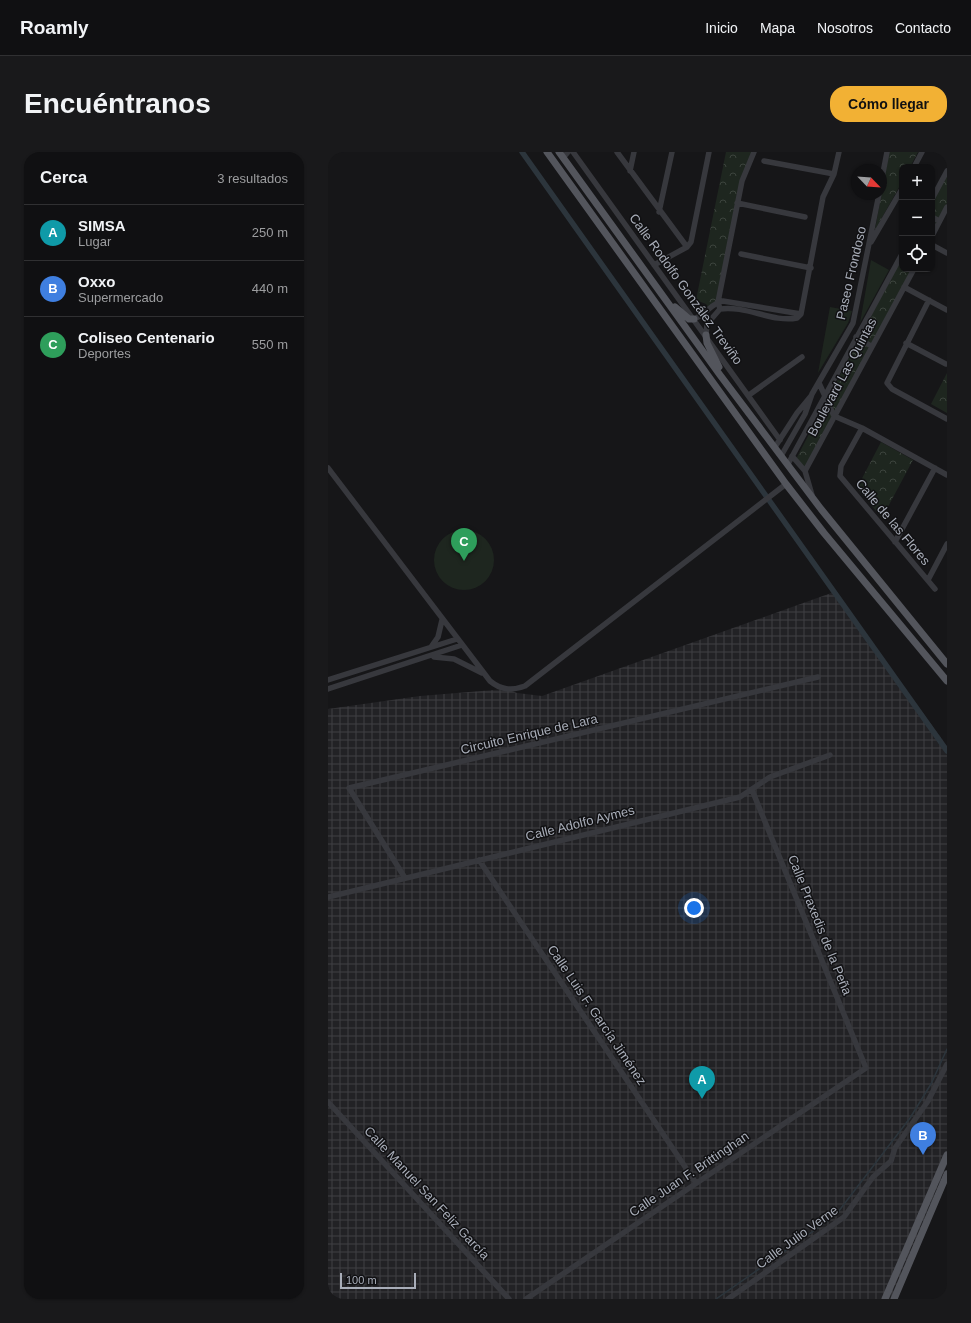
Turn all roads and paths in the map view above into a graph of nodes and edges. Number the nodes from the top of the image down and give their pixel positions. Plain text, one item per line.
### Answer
1 (547, 152) edge
2 (573, 152) edge
3 (617, 152) edge
4 (634, 152) edge
5 (672, 152) edge
6 (709, 152) edge
7 (754, 152) edge
8 (839, 152) edge
9 (887, 152) edge
10 (922, 152) edge
11 (564, 154) edge
12 (764, 161) dead end
13 (885, 164) edge
14 (916, 164) edge
15 (630, 171) junction
16 (947, 171) edge
17 (834, 174) junction
18 (935, 193) edge
19 (899, 194) edge
20 (878, 200) edge
21 (737, 203) junction
22 (947, 207) edge
23 (659, 212) junction
24 (805, 217) dead end
25 (935, 219) edge
26 (939, 221) junction
27 (935, 230) edge
28 (869, 246) junction
29 (935, 247) edge
30 (687, 248) junction
31 (947, 253) edge
32 (741, 254) dead end
33 (899, 259) edge
34 (654, 265) junction
35 (811, 268) junction
36 (912, 272) edge
37 (904, 287) junction
38 (929, 300) junction
39 (718, 302) junction
40 (670, 304) junction
41 (720, 310) junction
42 (947, 310) edge
43 (801, 314) junction
44 (694, 319) junction
45 (706, 335) junction
46 (856, 337) junction
47 (906, 343) junction
48 (871, 346) junction
49 (802, 357) dead end
50 (946, 364) dead end
51 (720, 375) junction
52 (819, 383) junction
53 (812, 394) junction
54 (749, 395) junction
55 (824, 396) junction
56 (834, 416) junction
57 (792, 419) junction
58 (947, 419) edge
59 (800, 423) junction
60 (862, 428) junction
61 (786, 430) junction
62 (794, 434) junction
63 (780, 440) junction
64 (775, 448) junction
65 (781, 456) junction
66 (792, 456) junction
67 (788, 464) junction
68 (328, 468) edge
69 (935, 468) junction
70 (805, 471) junction
71 (947, 475) edge
72 (786, 484) junction
73 (813, 499) junction
74 (895, 542) junction
75 (947, 544) edge
76 (928, 580) junction
77 (935, 589) dead end
78 (442, 620) junction
79 (457, 639) junction
80 (931, 644) junction
81 (462, 645) junction
82 (431, 647) junction
83 (430, 657) junction
84 (947, 660) edge
85 (947, 664) edge
86 (485, 675) junction
87 (818, 677) dead end
88 (328, 680) edge
89 (947, 681) edge
90 (328, 689) edge
91 (830, 755) dead end
92 (752, 790) junction
93 (479, 860) junction
94 (405, 878) junction
95 (328, 896) edge
96 (947, 1064) edge
97 (866, 1068) joint
98 (328, 1102) edge
99 (947, 1155) edge
100 (947, 1174) edge
101 (696, 1183) junction
102 (894, 1279) junction
103 (901, 1282) junction
104 (509, 1299) edge
105 (526, 1299) edge
106 (728, 1299) edge
107 (885, 1299) edge
108 (894, 1299) edge

1 - 72 main road
2 - 34 street, Calle Rodolfo González Treviño
3 - 15 street
4 - 15 street
5 - 23 street
6 - 30 street
7 - 21 street
8 - 17 street
9 - 13 street
10 - 14 street
11 - 40 main road
12 - 17 street
15 - 23 street
16 - 18 street
17 - 35 street
19 - 28 street
20 - 28 street, Paseo Frondoso
21 - 24 street
21 - 39 street
22 - 26 street
23 - 30 street
25 - 26 street
26 - 27 street
28 - 52 street, Paseo Frondoso
29 - 31 street
30 - 34 street
32 - 35 street
33 - 46 street, Boulevard Las Quintas
34 - 44 street, Calle Rodolfo González Treviño
35 - 43 street
36 - 37 street, Boulevard Las Quintas
37 - 38 street
37 - 48 street, Boulevard Las Quintas
38 - 42 street
38 - 47 street
39 - 41 street
39 - 43 street
39 - 44 street
40 - 44 main road
40 - 51 main road
41 - 43 street
41 - 45 street
44 - 45 street, Calle Rodolfo González Treviño
45 - 51 main road
45 - 54 street, Calle Rodolfo González Treviño
46 - 48 street
46 - 55 street, Boulevard Las Quintas
47 - 50 street
47 - 58 street
48 - 56 street, Boulevard Las Quintas
49 - 54 street
51 - 64 main road
52 - 53 street, Paseo Frondoso
52 - 55 street
53 - 57 street, Paseo Frondoso
53 - 59 street, Paseo Frondoso
54 - 63 street, Calle Rodolfo González Treviño
55 - 56 street
55 - 66 street, Boulevard Las Quintas
56 - 60 street
56 - 70 street, Boulevard Las Quintas
57 - 59 street
57 - 61 street, Paseo Frondoso
59 - 62 street, Paseo Frondoso
60 - 69 street
60 - 74 street, Calle de las Flores
61 - 62 street
61 - 63 street, Paseo Frondoso
62 - 65 street, Paseo Frondoso
63 - 64 street, Paseo Frondoso
64 - 65 main road
65 - 67 main road
66 - 67 street, Boulevard Las Quintas
66 - 70 street
67 - 73 main road
68 - 78 street
69 - 71 street
69 - 74 street
70 - 73 street
72 - 86 street
72 - 89 main road
73 - 80 main road
74 - 76 street, Calle de las Flores
75 - 76 street
76 - 77 street, Calle de las Flores
78 - 79 street
78 - 82 street
79 - 81 street
79 - 82 street
80 - 84 main road
80 - 85 main road
81 - 83 street
81 - 86 street
82 - 88 street
83 - 86 street
83 - 90 street
87 - 94 street, Circuito Enrique de Lara
91 - 92 street, Calle Adolfo Aymes
92 - 93 street, Calle Adolfo Aymes
92 - 97 street, Calle Praxedis de la Peña
93 - 94 street, Calle Adolfo Aymes
93 - 101 street, Calle Luis F. García Jiménez
94 - 95 street, Calle Adolfo Aymes
96 - 106 street, Calle Julio Verne
97 - 101 street, Calle Juan F. Brittinghan
98 - 104 street, Calle Manuel San Feliz García
99 - 102 main road
100 - 103 main road
101 - 105 street, Calle Juan F. Brittinghan
102 - 103 main road
102 - 107 main road
103 - 108 main road

